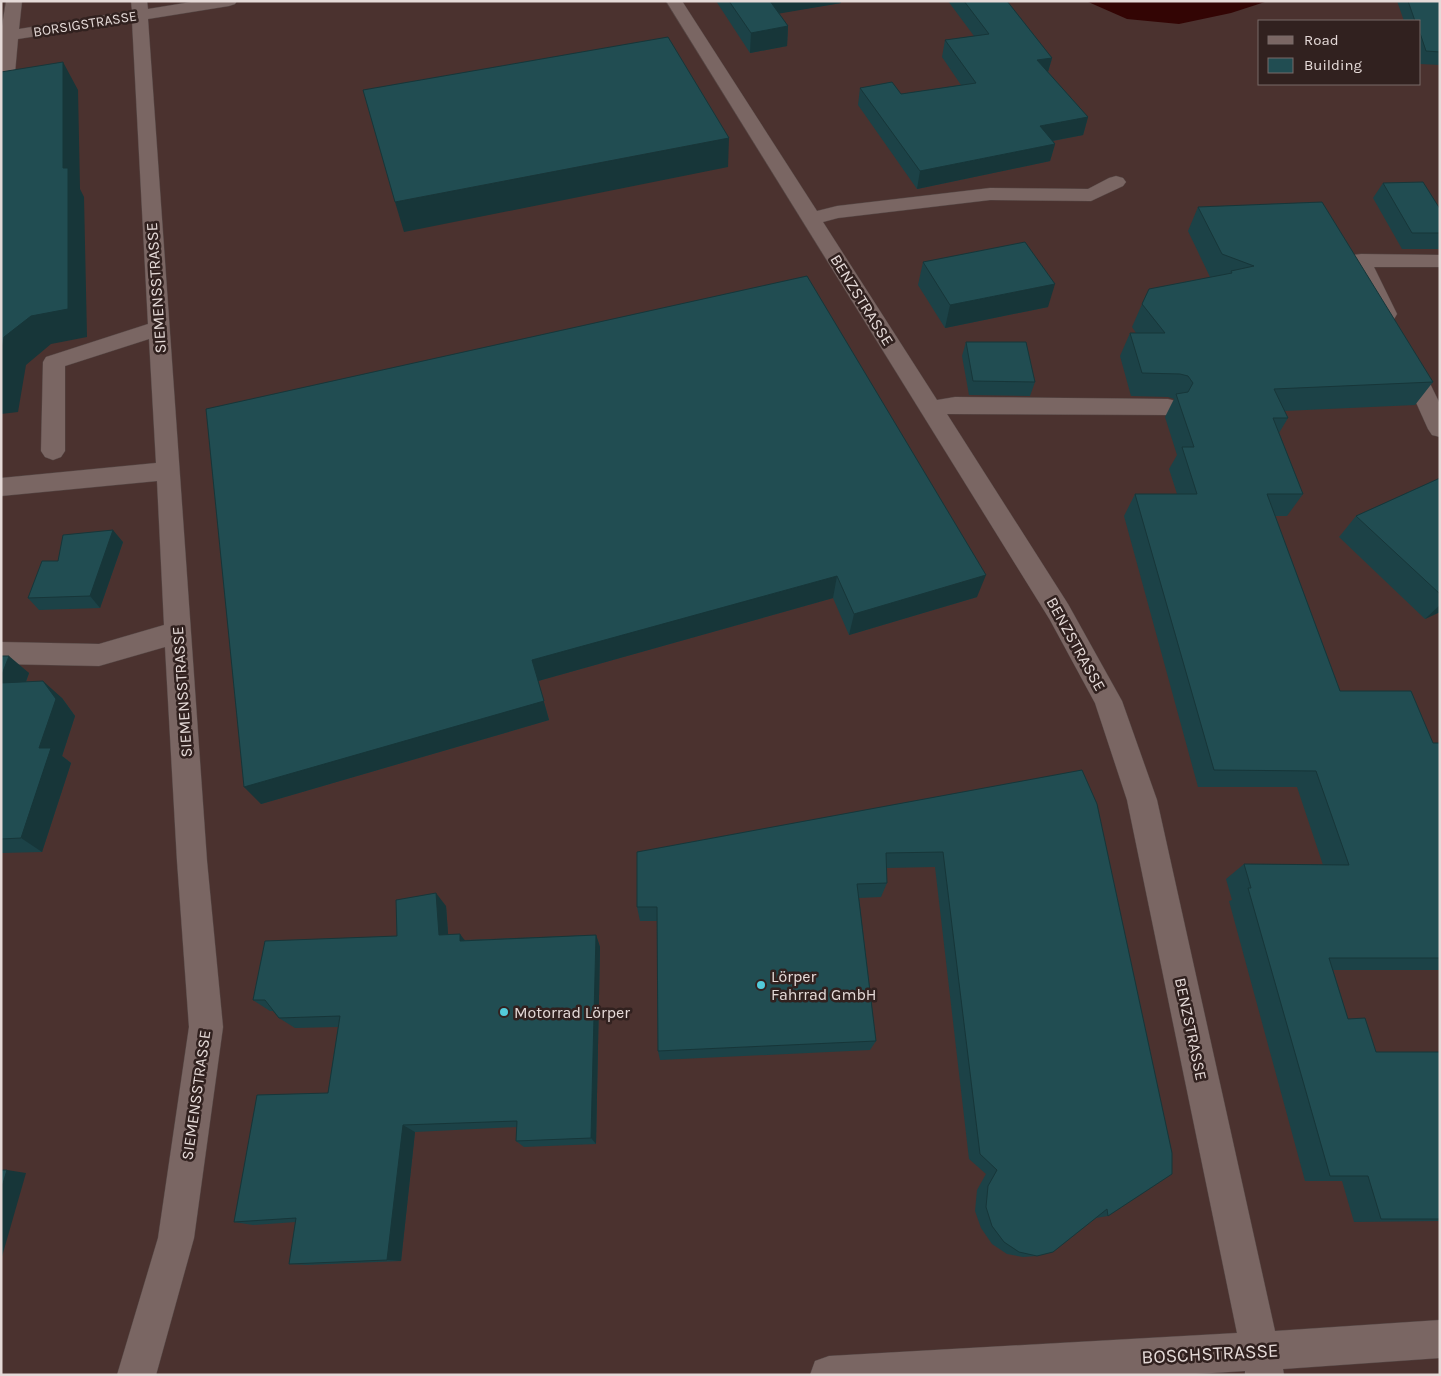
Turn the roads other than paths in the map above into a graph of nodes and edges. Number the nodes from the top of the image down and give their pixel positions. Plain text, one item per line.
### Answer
1 (14, 1) edge
2 (229, 1) edge
3 (674, 1) edge
4 (139, 8) edge
5 (6, 36) edge
6 (1, 85) edge
7 (1116, 182) dead end
8 (811, 219) junction
9 (1440, 261) edge
10 (159, 328) junction
11 (1168, 407) dead end
12 (931, 409) junction
13 (1440, 429) edge
14 (53, 451) dead end
15 (168, 471) junction
16 (1, 487) edge
17 (178, 632) junction
18 (1, 653) edge
19 (1440, 1338) edge
20 (1262, 1363) edge
21 (136, 1375) edge
22 (830, 1375) edge

1 - 5 street
2 - 4 street, BORSIGSTRASSE
3 - 8 street, BENZSTRASSE
4 - 5 street, BORSIGSTRASSE
4 - 10 street, SIEMENSSTRASSE
5 - 6 street
7 - 8 street
8 - 12 street, BENZSTRASSE
9 - 13 street
10 - 14 street
10 - 15 street, SIEMENSSTRASSE
11 - 12 street
12 - 20 street, BENZSTRASSE
15 - 16 street
15 - 17 street, SIEMENSSTRASSE
17 - 18 street
17 - 21 street, SIEMENSSTRASSE
19 - 20 street, BOSCHSTRASSE
20 - 22 street, BOSCHSTRASSE

